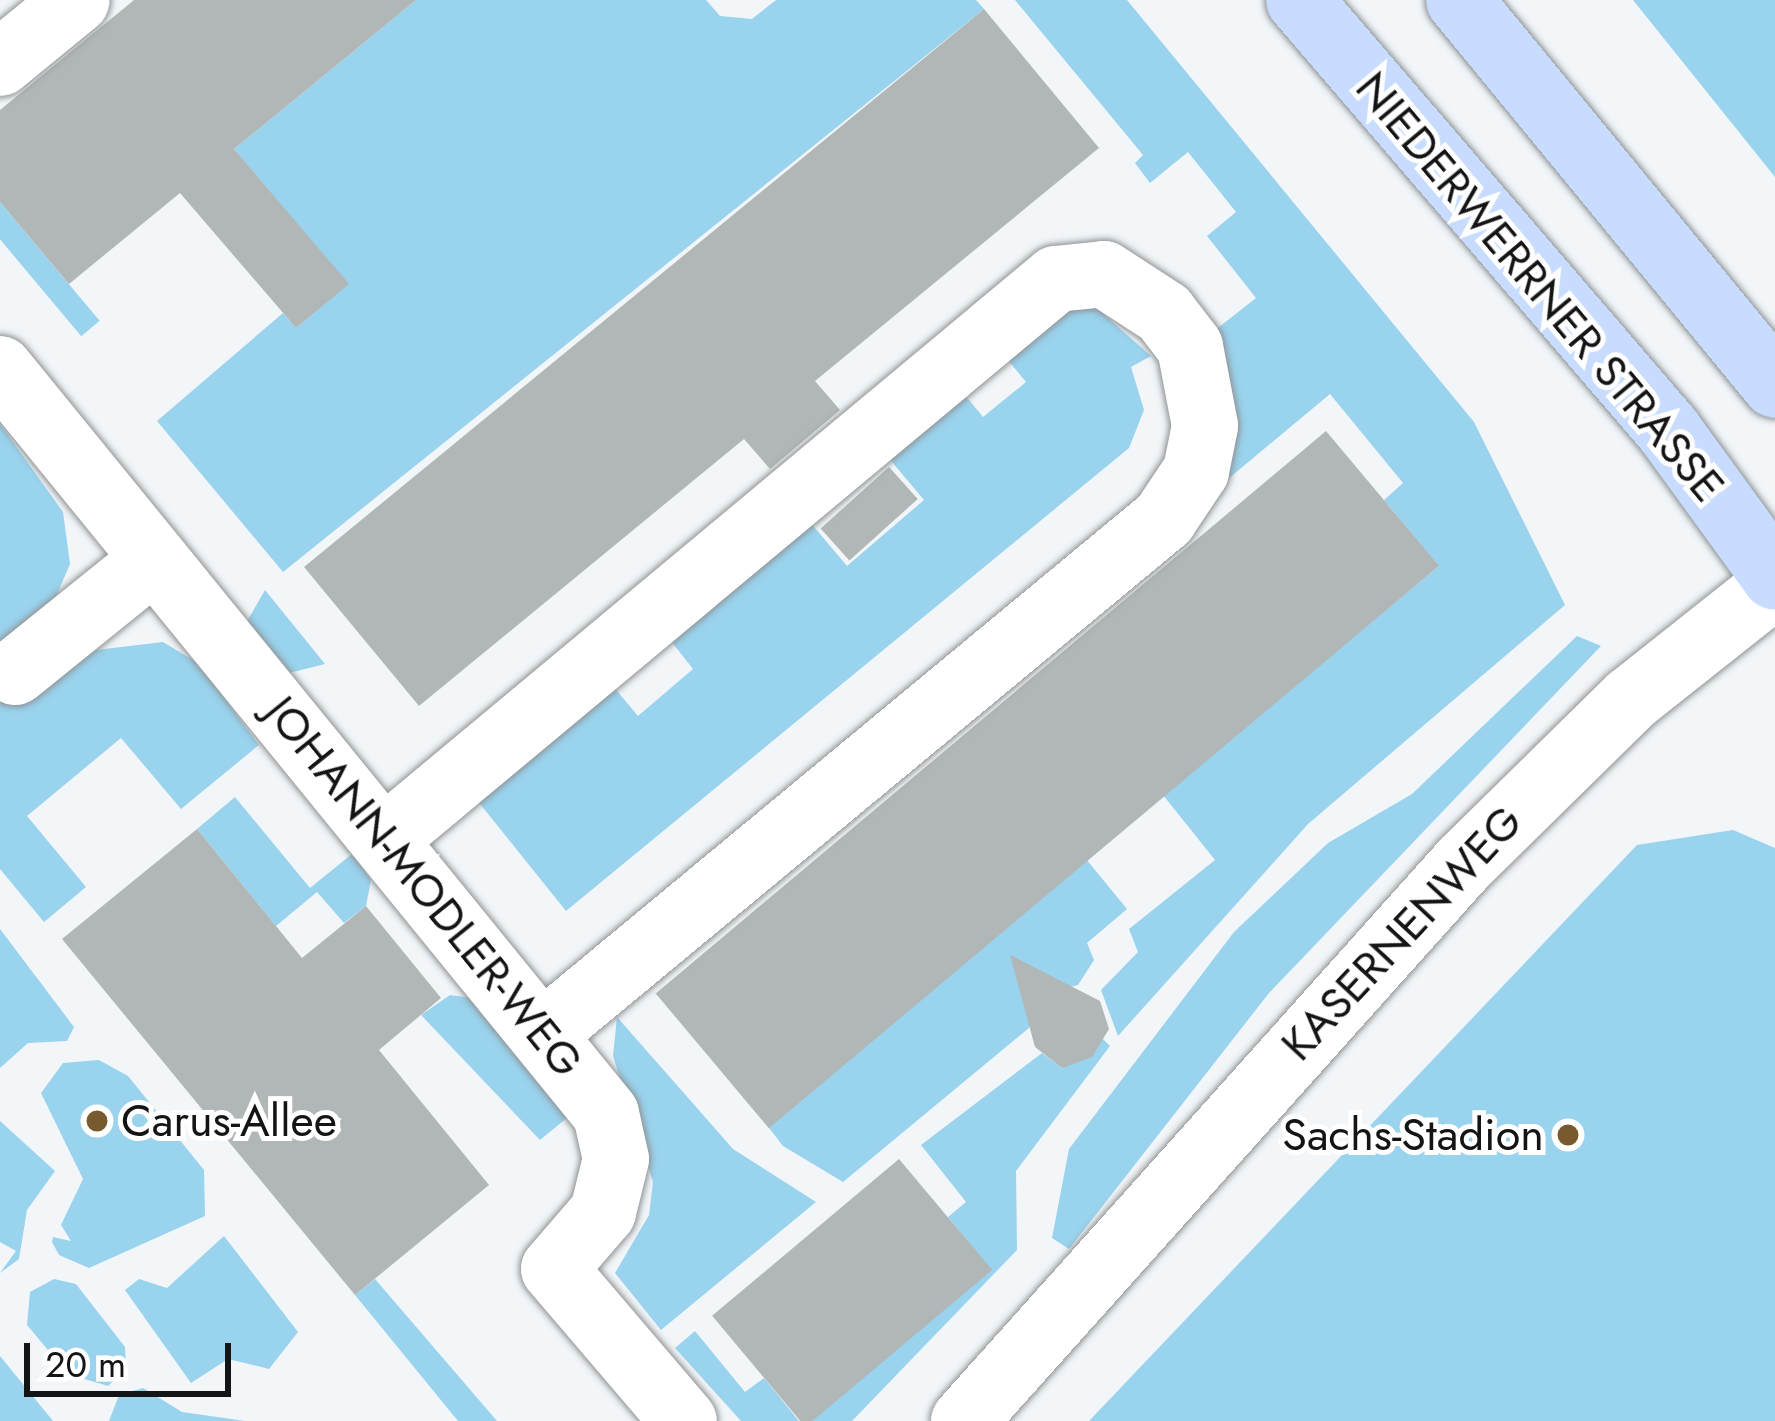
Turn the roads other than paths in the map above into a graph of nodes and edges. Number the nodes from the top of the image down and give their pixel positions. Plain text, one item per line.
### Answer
1 (76, 0) edge
2 (1299, 0) edge
3 (1460, 0) edge
4 (0, 63) edge
5 (0, 369) edge
6 (1775, 385) edge
7 (154, 560) junction
8 (1775, 581) edge
9 (15, 672) dead end
10 (388, 836) junction
11 (546, 1031) junction
12 (684, 1421) edge
13 (964, 1421) edge

1 - 4 street
2 - 8 main road, NIEDERWERRNER STRASSE
3 - 6 main road
5 - 7 street, JOHANN-MODLER-WEG
7 - 9 street
7 - 10 street, JOHANN-MODLER-WEG
8 - 13 street, KASERNENWEG
10 - 11 street, JOHANN-MODLER-WEG
10 - 11 street
11 - 12 street, JOHANN-MODLER-WEG

